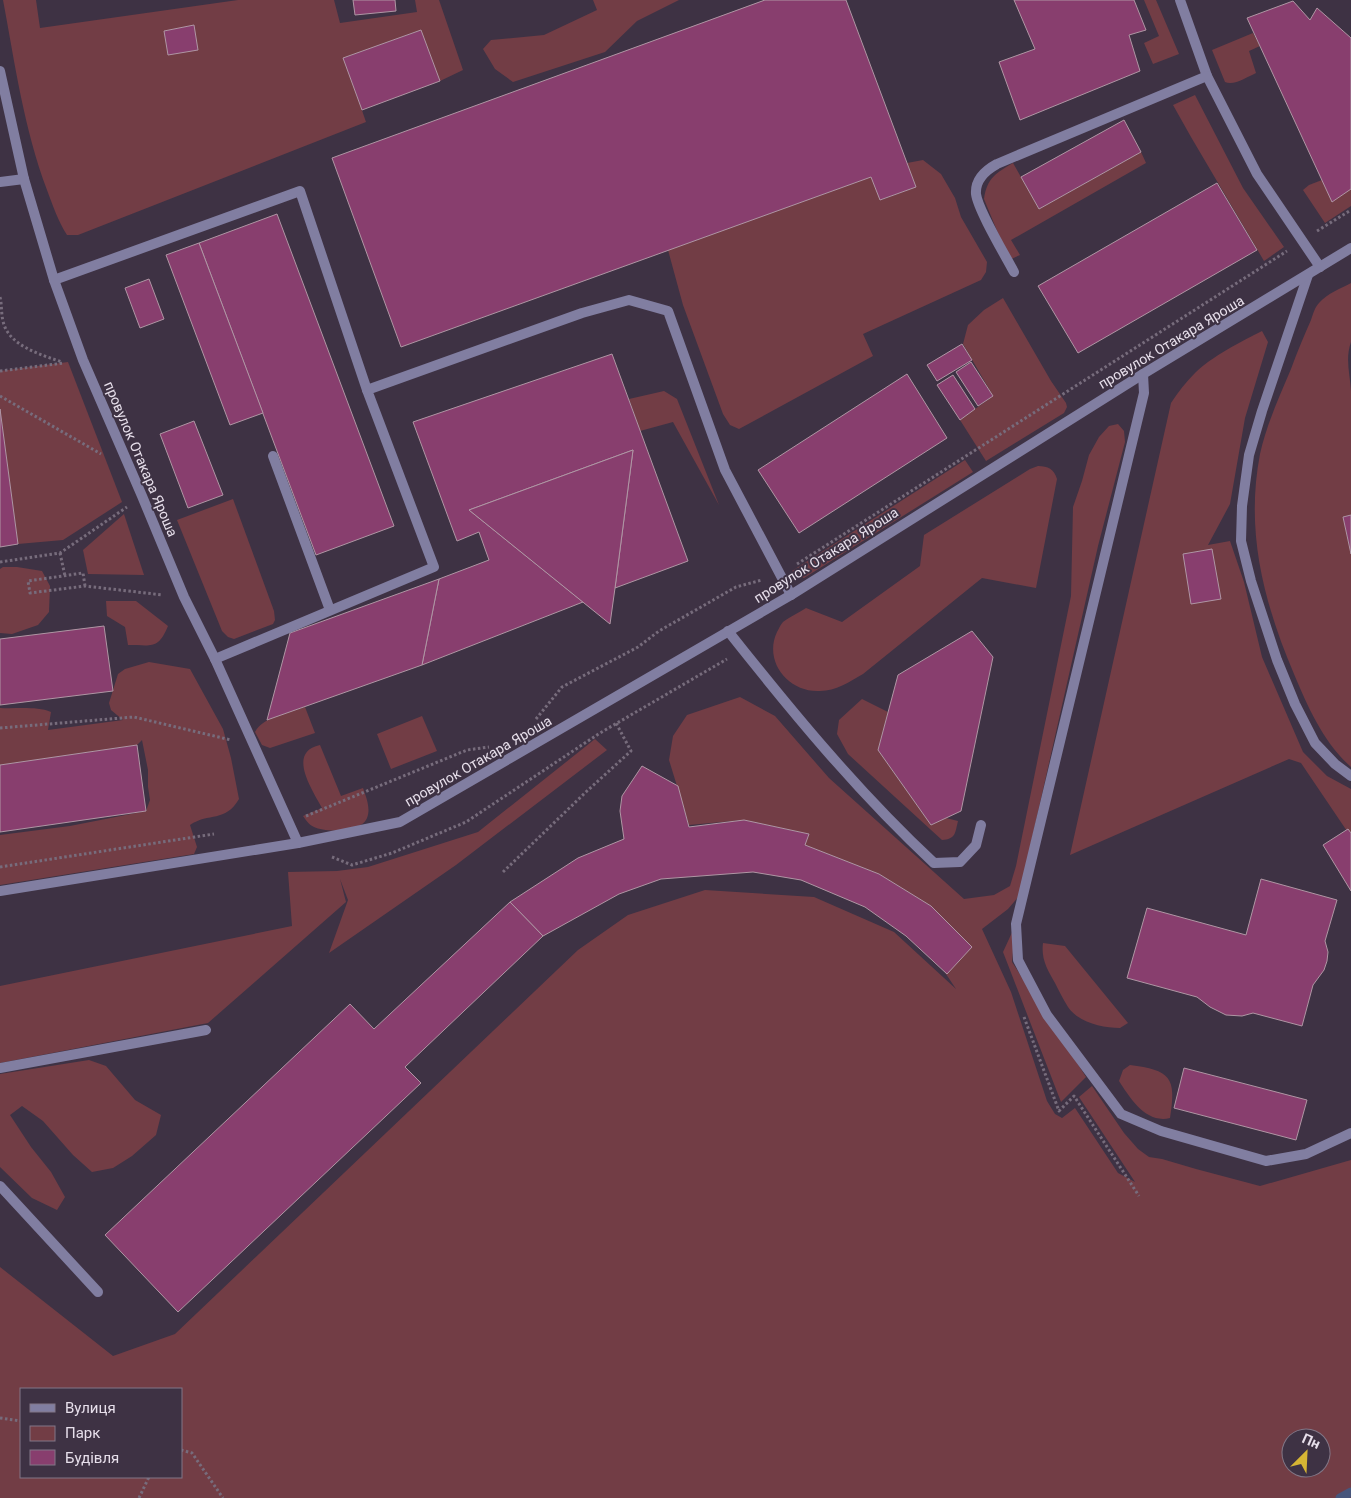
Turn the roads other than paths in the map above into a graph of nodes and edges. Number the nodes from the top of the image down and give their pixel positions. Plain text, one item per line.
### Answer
1 (1180, 0) edge
2 (0, 71) edge
3 (1207, 76) junction
4 (24, 179) junction
5 (0, 182) edge
6 (1351, 248) edge
7 (1320, 267) junction
8 (1014, 272) dead end
9 (1308, 276) junction
10 (54, 280) junction
11 (1143, 374) junction
12 (368, 390) junction
13 (273, 456) dead end
14 (791, 594) junction
15 (330, 610) junction
16 (728, 631) junction
17 (215, 659) junction
18 (1351, 776) edge
19 (981, 825) dead end
20 (298, 843) junction
21 (0, 891) edge
22 (206, 1030) dead end
23 (0, 1068) edge
24 (1351, 1133) edge
25 (0, 1186) edge
26 (98, 1292) dead end

1 - 3 street
2 - 4 street, провулок Отакара Яроша
3 - 7 street
3 - 8 street
4 - 5 street
4 - 10 street, провулок Отакара Яроша
6 - 7 street, провулок Отакара Яроша
7 - 9 street, провулок Отакара Яроша
9 - 11 street, провулок Отакара Яроша
9 - 18 street
10 - 12 street
10 - 17 street, провулок Отакара Яроша
11 - 14 street, провулок Отакара Яроша
11 - 24 street
12 - 14 street
12 - 15 street
13 - 15 street
14 - 16 street, провулок Отакара Яроша
15 - 17 street
16 - 19 street
16 - 20 street, провулок Отакара Яроша
17 - 20 street, провулок Отакара Яроша
20 - 21 street, провулок Отакара Яроша
22 - 23 street
25 - 26 street

